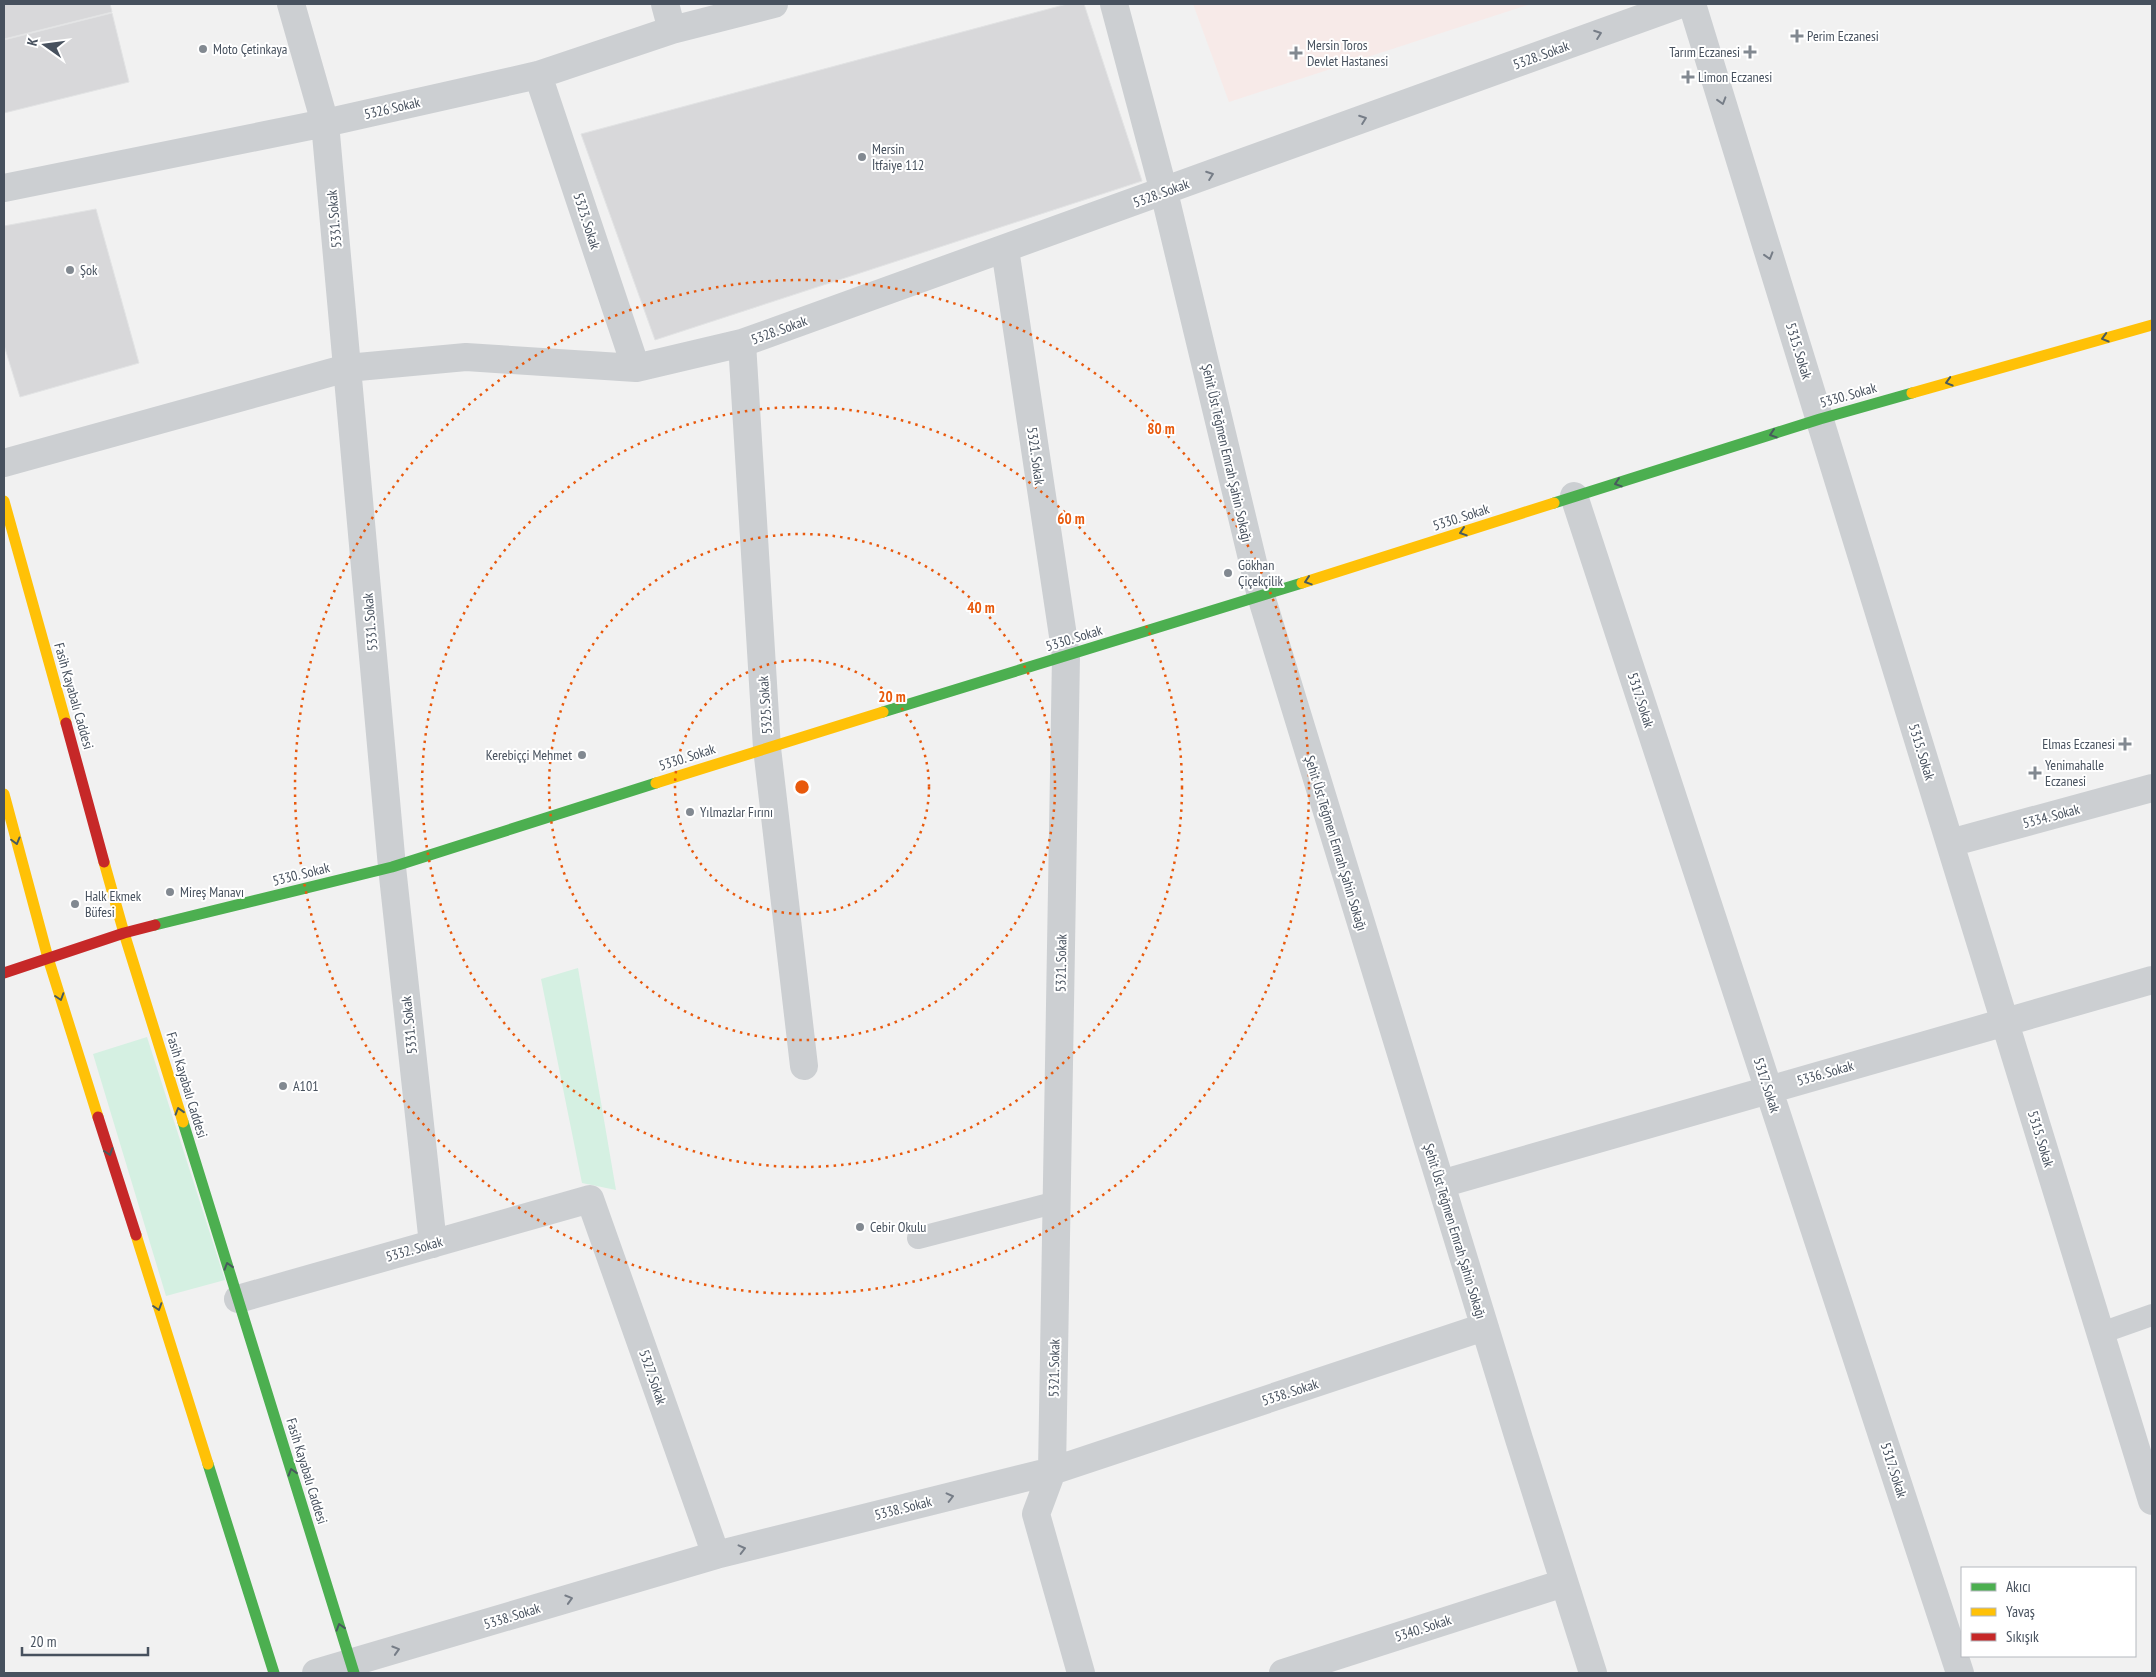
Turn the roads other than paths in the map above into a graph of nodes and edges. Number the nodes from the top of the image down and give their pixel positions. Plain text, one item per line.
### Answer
1 (291, 4) edge
2 (665, 4) edge
3 (774, 4) edge
4 (1114, 4) edge
5 (1681, 4) edge
6 (1692, 4) edge
7 (672, 30) junction
8 (538, 74) junction
9 (325, 123) junction
10 (4, 188) edge
11 (1164, 192) junction
12 (1005, 249) junction
13 (2152, 325) edge
14 (742, 343) junction
15 (347, 368) junction
16 (636, 368) junction
17 (1820, 419) junction
18 (4, 463) edge
19 (1574, 496) junction
20 (4, 501) edge
21 (1261, 596) junction
22 (1066, 656) junction
23 (767, 748) junction
24 (2152, 788) edge
25 (4, 794) edge
26 (1950, 843) junction
27 (392, 867) junction
28 (124, 932) junction
29 (48, 958) junction
30 (4, 973) edge
31 (2152, 980) edge
32 (2005, 1021) junction
33 (804, 1066) dead end
34 (1769, 1089) junction
35 (1440, 1184) junction
36 (590, 1199) joint
37 (1057, 1202) junction
38 (918, 1238) dead end
39 (433, 1244) junction
40 (238, 1299) junction
41 (2152, 1314) edge
42 (1484, 1327) junction
43 (2101, 1333) junction
44 (1052, 1471) junction
45 (2152, 1501) edge
46 (716, 1555) junction
47 (1564, 1583) junction
48 (353, 1668) edge
49 (274, 1673) edge
50 (316, 1673) edge
51 (1081, 1673) edge
52 (1282, 1673) edge
53 (1593, 1673) edge
54 (1960, 1673) edge

1 - 9 street, 5331. Sokak
2 - 7 street
3 - 7 street, 5326 Sokak
4 - 11 street, Şehit Üst Teğmen Emrah Şahin Sokağı
11 -> 5 street, 5328. Sokak
6 -> 17 street, 5315. Sokak
7 - 8 street, 5326 Sokak
8 - 9 street, 5326 Sokak
8 - 16 street, 5323. Sokak
9 - 10 street, 5326 Sokak
9 - 15 street, 5331. Sokak
11 - 12 street, 5328. Sokak
11 - 21 street, Şehit Üst Teğmen Emrah Şahin Sokağı
12 - 14 street, 5328. Sokak
12 - 22 street, 5321. Sokak
13 -> 17 street, 5330. Sokak
14 - 16 street, 5328. Sokak
14 - 23 street, 5325. Sokak
15 - 16 street, 5328. Sokak
15 - 18 street, 5328. Sokak
15 - 27 street, 5331. Sokak
17 -> 19 street, 5330. Sokak
17 - 26 street, 5315. Sokak
19 -> 21 street, 5330. Sokak
19 - 34 street, 5317. Sokak
20 - 28 street, Fasih Kayabalı Caddesi
21 - 22 street, 5330. Sokak
21 - 35 street, Şehit Üst Teğmen Emrah Şahin Sokağı
22 - 23 street, 5330. Sokak
22 - 37 street, 5321. Sokak
23 - 27 street, 5330. Sokak
23 - 33 street, 5325. Sokak
24 - 26 street, 5334. Sokak
25 -> 29 street
26 - 32 street, 5315. Sokak
27 - 28 street, 5330. Sokak
27 - 39 street, 5331. Sokak
28 - 29 street, 5330. Sokak
40 -> 28 street, Fasih Kayabalı Caddesi
29 - 30 street, 5330. Sokak
29 -> 49 street
31 - 32 street, 5336. Sokak
32 - 34 street, 5336. Sokak
32 - 43 street, 5315. Sokak
34 - 35 street, 5336. Sokak
34 - 54 street, 5317. Sokak
35 - 42 street, Şehit Üst Teğmen Emrah Şahin Sokağı
36 - 39 street, 5332. Sokak
36 - 46 street, 5327. Sokak
37 - 38 lane
37 - 44 street, 5321. Sokak
39 - 40 street, 5332. Sokak
48 -> 40 street, Fasih Kayabalı Caddesi
41 - 43 lane
42 - 44 street, 5338. Sokak
42 - 47 street, Şehit Üst Teğmen Emrah Şahin Sokağı
43 - 45 street, 5315. Sokak
46 -> 44 street, 5338. Sokak
44 - 51 street, 5321. Sokak
48 -> 46 street, 5338. Sokak
47 - 52 street, 5340. Sokak
47 - 53 street, Şehit Üst Teğmen Emrah Şahin Sokağı
48 - 50 street, 5338. Sokak

